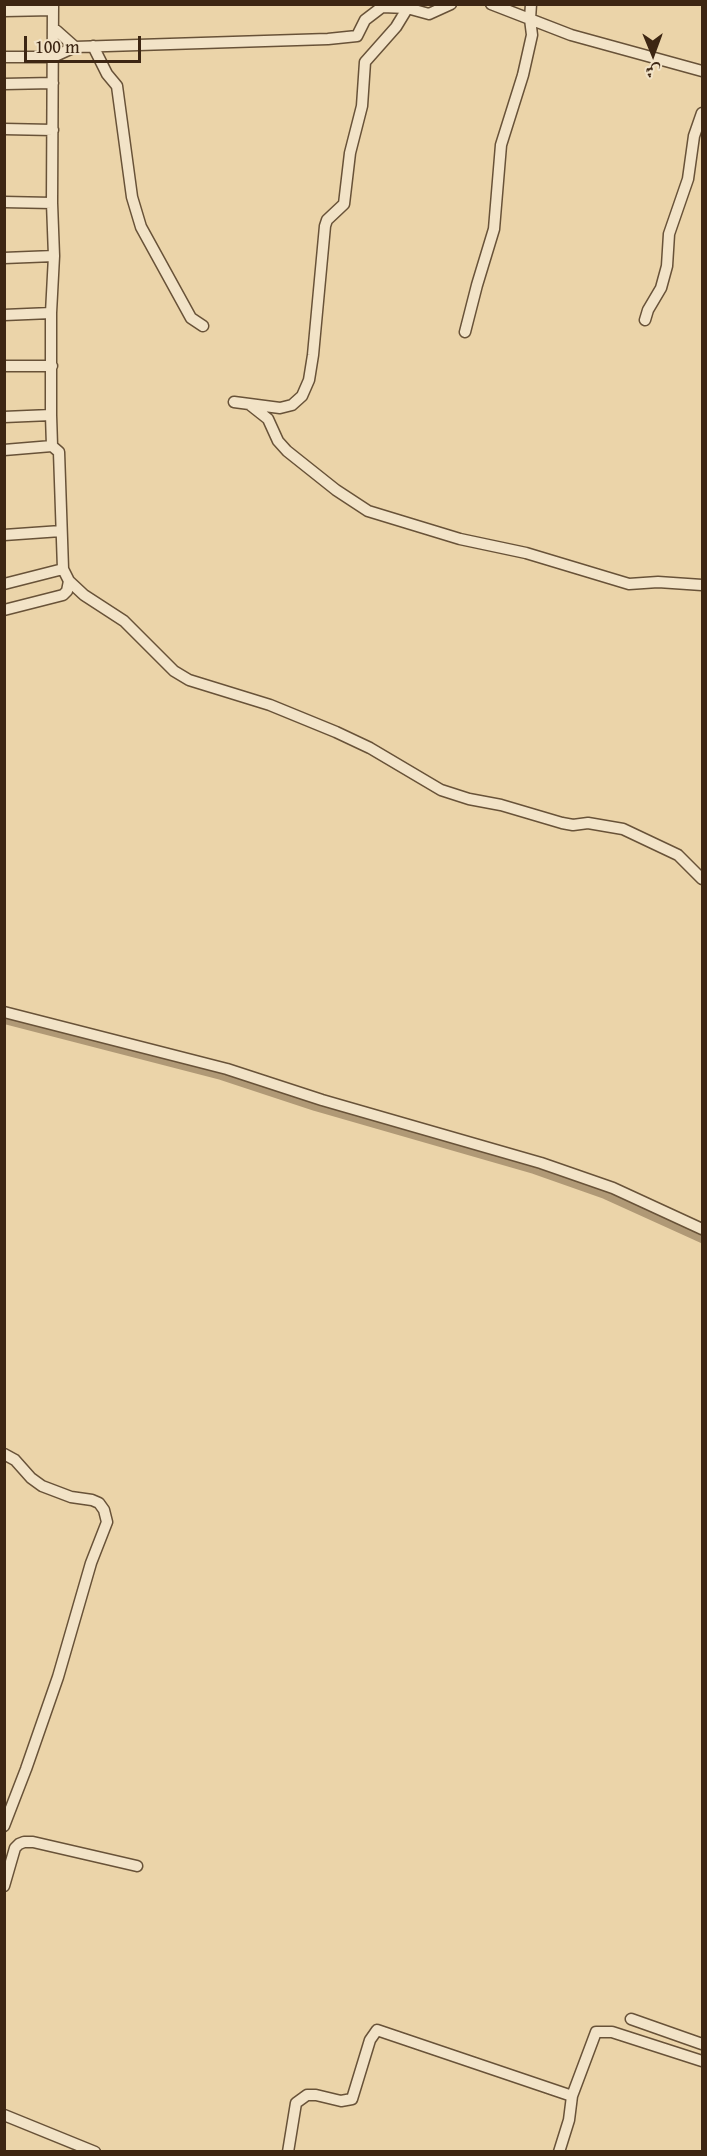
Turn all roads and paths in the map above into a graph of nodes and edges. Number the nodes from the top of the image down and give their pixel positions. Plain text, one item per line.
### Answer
1 (451, 4) edge
2 (491, 4) edge
3 (531, 4) edge
4 (409, 6) edge
5 (53, 8) edge
6 (4, 11) edge
7 (530, 19) junction
8 (53, 34) junction
9 (93, 46) junction
10 (75, 47) junction
11 (4, 57) edge
12 (52, 57) junction
13 (702, 71) edge
14 (4, 84) edge
15 (53, 84) junction
16 (702, 113) edge
17 (4, 129) edge
18 (53, 130) junction
19 (4, 202) edge
20 (52, 203) junction
21 (54, 256) junction
22 (4, 258) edge
23 (51, 313) junction
24 (4, 315) edge
25 (645, 320) dead end
26 (203, 326) dead end
27 (465, 332) dead end
28 (4, 366) edge
29 (52, 366) junction
30 (234, 402) dead end
31 (249, 404) junction
32 (51, 415) junction
33 (4, 417) edge
34 (52, 446) junction
35 (4, 450) edge
36 (61, 531) junction
37 (4, 535) edge
38 (63, 569) junction
39 (69, 581) junction
40 (4, 584) edge
41 (702, 585) edge
42 (4, 610) edge
43 (702, 879) edge
44 (4, 1012) edge
45 (702, 1229) edge
46 (4, 1454) edge
47 (4, 1826) edge
48 (136, 1866) dead end
49 (4, 1886) edge
50 (631, 2019) dead end
51 (702, 2044) edge
52 (702, 2061) edge
53 (572, 2096) junction
54 (4, 2115) edge
55 (96, 2151) edge
56 (288, 2151) edge
57 (559, 2151) edge

1 - 4 street
2 - 7 street
3 - 7 street
4 - 9 street
4 - 31 street
5 - 6 street
5 - 8 street
7 - 13 street
7 - 27 street
8 - 10 street
8 - 12 street
9 - 10 street
9 - 26 street
10 - 12 street
11 - 12 street
12 - 15 street
14 - 15 street
15 - 18 street
16 - 25 street
17 - 18 street
18 - 20 street
19 - 20 street
20 - 21 street
21 - 22 street
21 - 23 street
23 - 24 street
23 - 29 street
28 - 29 street
29 - 32 street
30 - 31 street
31 - 41 street
32 - 33 street
32 - 34 street
34 - 35 street
34 - 36 street
36 - 37 street
36 - 38 street
38 - 39 street
38 - 40 street
39 - 42 street
39 - 43 street
44 - 45 street
46 - 47 street
48 - 49 street
50 - 51 street
52 - 53 street
53 - 56 street
53 - 57 street
54 - 55 street

